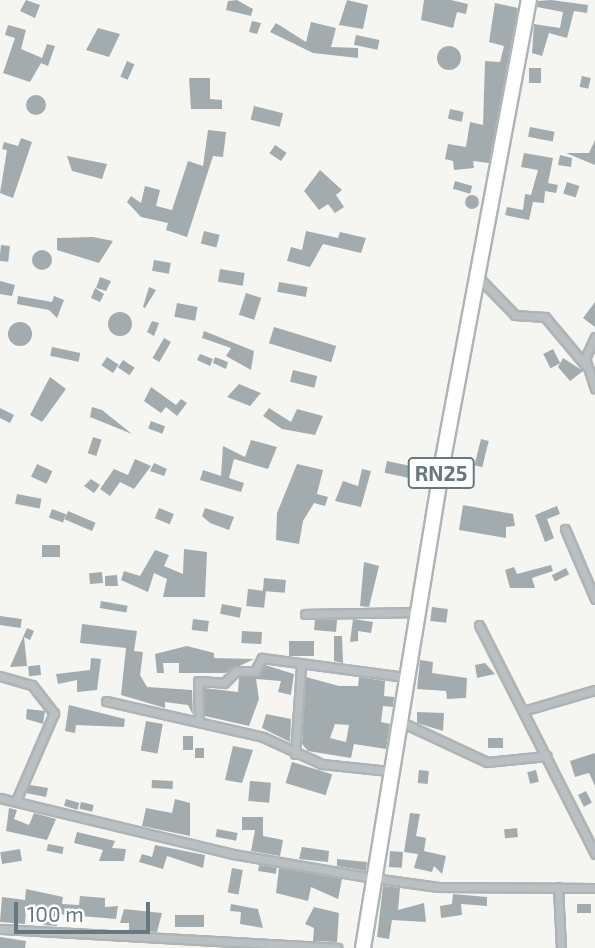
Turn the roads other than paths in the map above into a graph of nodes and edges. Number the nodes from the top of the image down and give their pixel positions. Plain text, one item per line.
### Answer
1 (529, 0) edge
2 (480, 279) junction
3 (595, 337) edge
4 (586, 366) junction
5 (595, 388) edge
6 (565, 528) dead end
7 (595, 599) edge
8 (417, 612) junction
9 (305, 614) dead end
10 (479, 625) dead end
11 (301, 666) junction
12 (0, 676) edge
13 (405, 677) junction
14 (595, 690) edge
15 (106, 701) dead end
16 (523, 711) junction
17 (398, 720) junction
18 (199, 722) junction
19 (295, 754) junction
20 (547, 756) junction
21 (390, 771) junction
22 (0, 798) edge
23 (16, 801) junction
24 (595, 854) edge
25 (373, 878) junction
26 (558, 887) junction
27 (595, 888) edge
28 (0, 929) edge
29 (201, 944) edge
30 (337, 948) edge
31 (363, 948) edge
32 (561, 948) edge

1 - 2 main road, RN25
2 - 4 street
2 - 8 main road, RN25
3 - 4 street
4 - 5 street
6 - 7 street
8 - 9 street
8 - 13 main road, RN25
10 - 16 street
11 - 13 street
11 - 18 street
11 - 19 street
12 - 23 street
13 - 17 main road, RN25
14 - 16 street
15 - 18 street
16 - 20 street
17 - 20 street
17 - 21 main road, RN25
18 - 19 street
19 - 21 street
20 - 24 street
21 - 25 main road, RN25
22 - 23 street
23 - 25 street
25 - 26 street
25 - 31 main road, RN25
26 - 27 street
26 - 32 street
28 - 29 street
29 - 30 street

